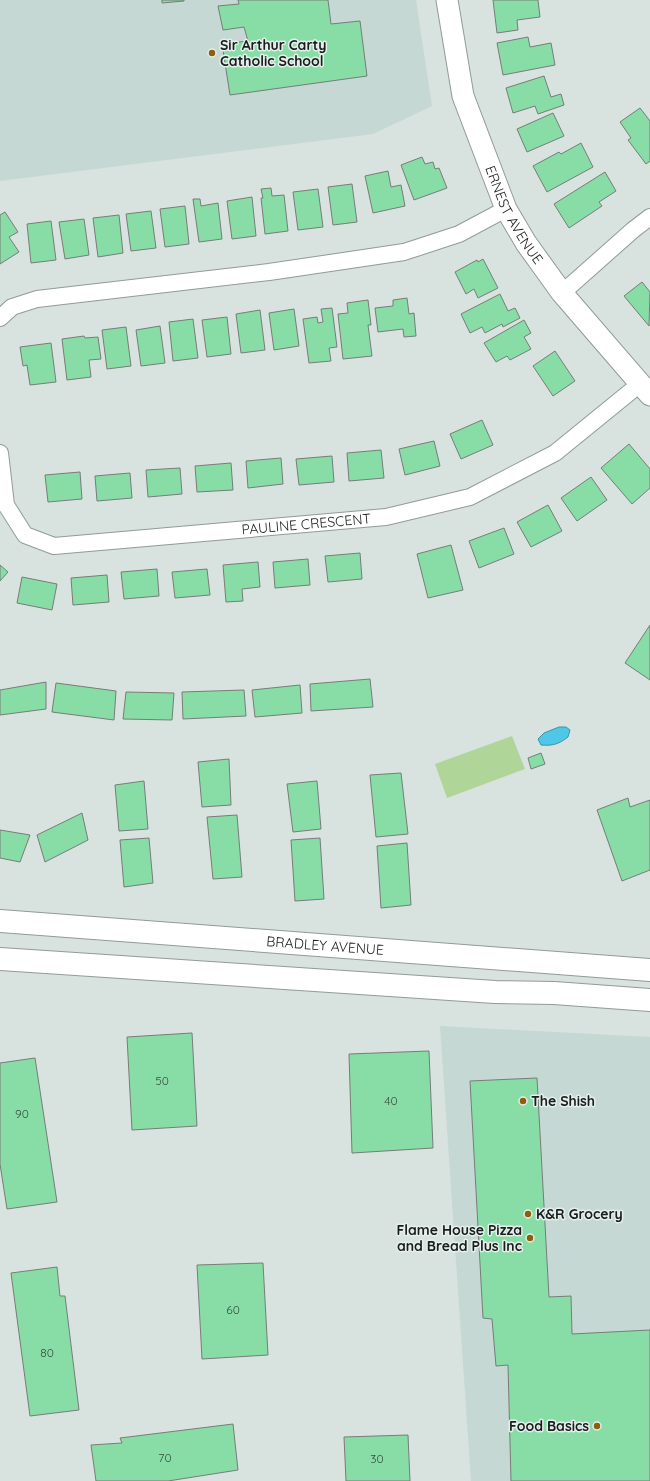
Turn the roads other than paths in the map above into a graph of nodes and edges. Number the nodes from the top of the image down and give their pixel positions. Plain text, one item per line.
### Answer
1 (447, 0) edge
2 (506, 209) junction
3 (650, 217) edge
4 (562, 293) junction
5 (0, 318) edge
6 (645, 389) edge
7 (0, 453) edge
8 (0, 922) edge
9 (0, 959) edge
10 (650, 970) edge
11 (650, 1000) edge

1 - 2 street, ERNEST AVENUE
2 - 4 street, ERNEST AVENUE
2 - 5 street
3 - 4 street
4 - 6 street, ERNEST AVENUE
6 - 7 street, PAULINE CRESCENT
8 - 10 main road, BRADLEY AVENUE
9 - 11 main road

